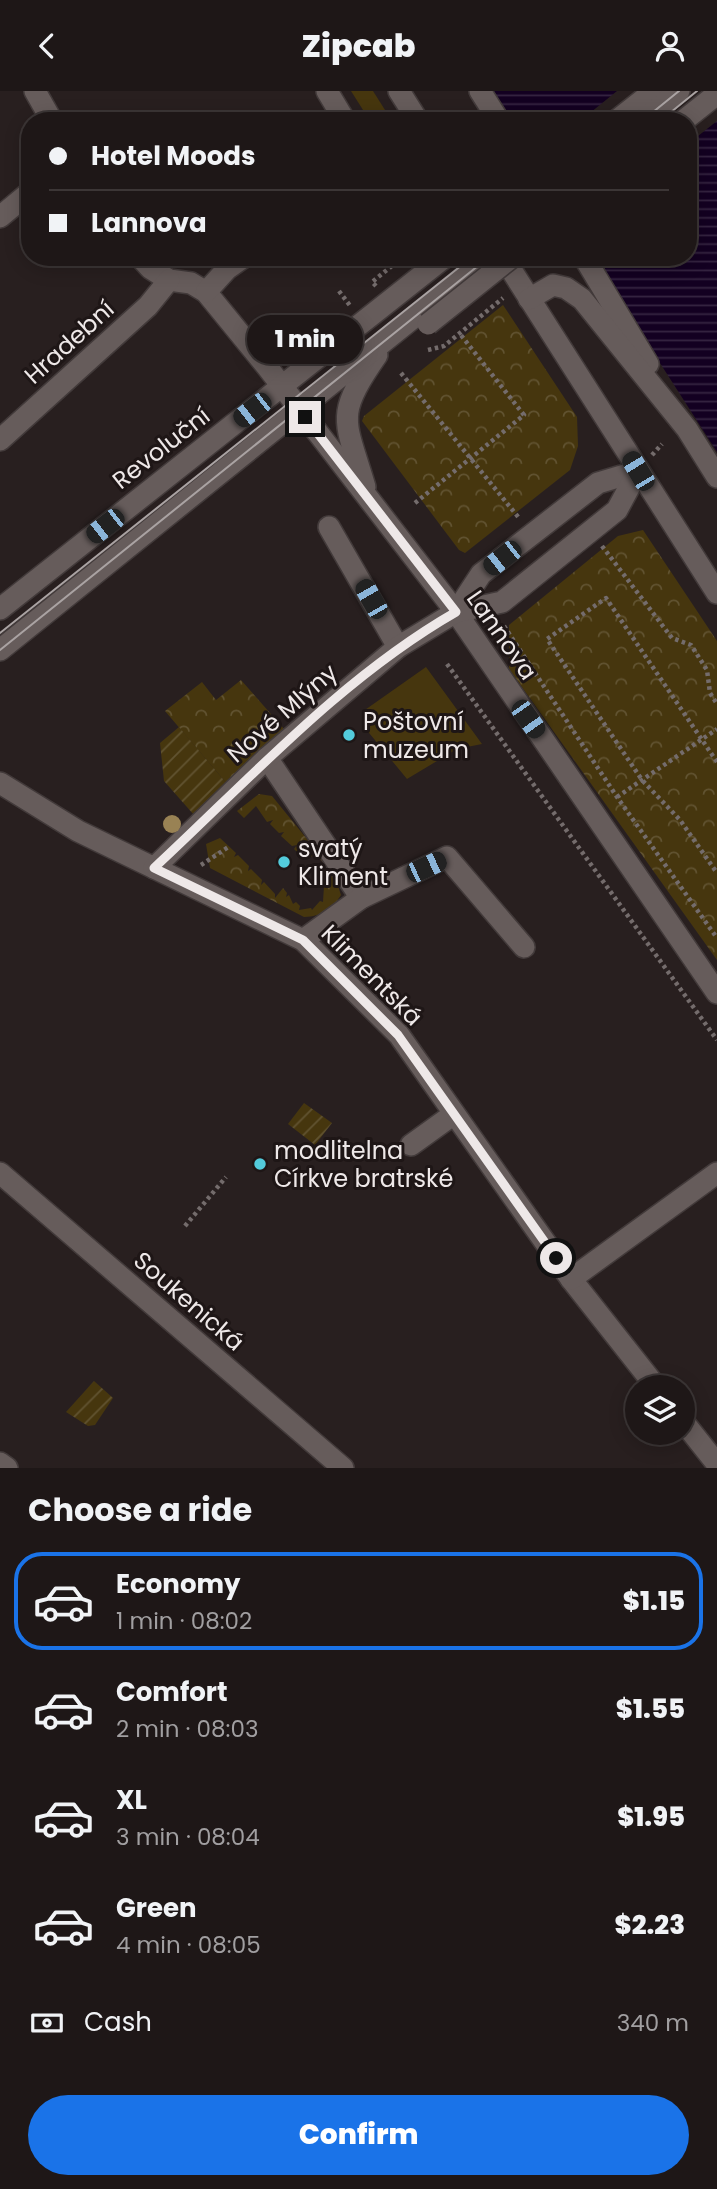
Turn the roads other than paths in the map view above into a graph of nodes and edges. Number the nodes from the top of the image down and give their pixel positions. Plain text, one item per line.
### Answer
1 (34, 91) edge
2 (327, 91) edge
3 (399, 91) edge
4 (466, 91) edge
5 (480, 91) edge
6 (654, 91) edge
7 (679, 91) edge
8 (696, 91) edge
9 (717, 94) edge
10 (47, 112) edge
11 (340, 112) edge
12 (412, 112) edge
13 (478, 112) edge
14 (493, 112) edge
15 (627, 112) edge
16 (653, 112) edge
17 (670, 112) edge
18 (694, 112) edge
19 (21, 200) edge
20 (0, 217) edge
21 (148, 266) edge
22 (231, 266) edge
23 (440, 266) edge
24 (462, 266) edge
25 (476, 266) edge
26 (495, 266) edge
27 (509, 266) edge
28 (589, 266) edge
29 (169, 280) junction
30 (206, 292) junction
31 (529, 299) junction
32 (416, 308) junction
33 (389, 337) junction
34 (361, 378) junction
35 (295, 403) junction
36 (687, 429) junction
37 (0, 440) edge
38 (638, 471) junction
39 (717, 477) edge
40 (369, 499) junction
41 (329, 527) dead end
42 (717, 593) edge
43 (0, 609) edge
44 (456, 612) junction
45 (0, 633) edge
46 (398, 647) junction
47 (0, 650) edge
48 (0, 662) edge
49 (267, 758) junction
50 (0, 783) edge
51 (154, 868) junction
52 (361, 898) junction
53 (303, 940) junction
54 (524, 947) dead end
55 (717, 993) edge
56 (454, 1114) junction
57 (411, 1146) dead end
58 (0, 1173) edge
59 (717, 1173) edge
60 (571, 1279) junction
61 (647, 1375) edge
62 (695, 1436) edge
63 (0, 1463) edge
64 (717, 1464) edge
65 (7, 1468) edge
66 (343, 1468) edge

1 - 10 street
2 - 11 street
3 - 12 street
4 - 13 street
5 - 14 street
6 - 15 street
7 - 16 street
8 - 17 street
9 - 18 street
19 - 20 street
21 - 29 street
22 - 30 street
23 - 32 street
24 - 32 street
25 - 32 street
26 - 32 street, bridge
27 - 31 street
28 - 36 street
29 - 30 street
29 - 37 street, Hradební
30 - 35 street, Lannova
31 - 36 street
31 - 38 street
32 - 33 street
32 - 34 street
32 - 35 street
33 - 34 street
33 - 35 street
34 - 35 street
34 - 40 street
35 - 40 street, Lannova
35 - 43 street, Revoluční
35 - 45 street
35 - 47 street
35 - 48 street
36 - 39 street
38 - 42 street
38 - 44 street, Nové Mlýny
38 - 44 street, Nové Mlýny
40 - 44 street, Lannova
41 - 46 street
44 - 46 street, Nové Mlýny
44 - 55 street, Lannova
46 - 49 street, Nové Mlýny
49 - 51 street, Nové Mlýny
49 - 52 street
50 - 51 street, Klimentská
51 - 53 street, Klimentská
52 - 53 street
52 - 54 street
53 - 56 street, Klimentská
56 - 57 street
56 - 60 street, Klimentská
58 - 66 street, Soukenická
59 - 60 street
60 - 61 street, Klimentská
62 - 64 street
63 - 65 street

